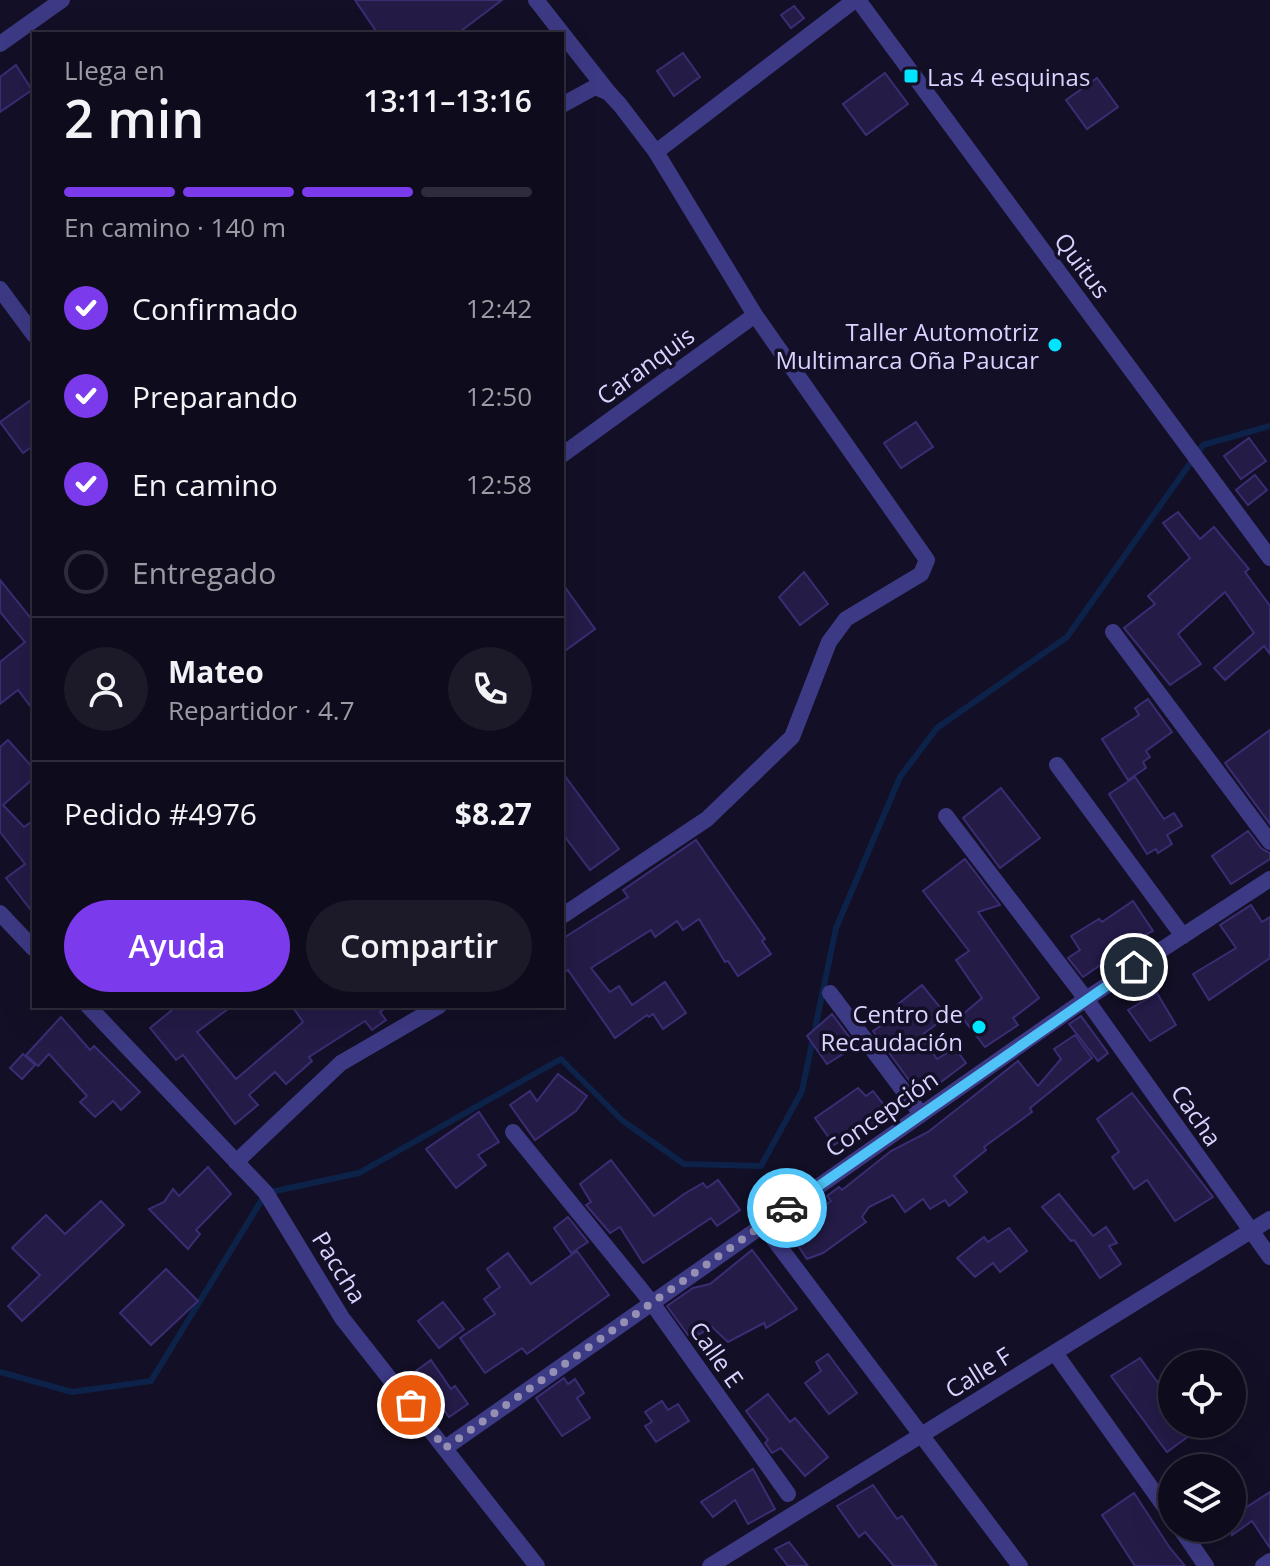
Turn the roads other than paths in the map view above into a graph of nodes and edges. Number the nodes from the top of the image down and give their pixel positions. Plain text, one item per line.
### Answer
1 (62, 0) edge
2 (536, 0) edge
3 (856, 0) edge
4 (559, 32) edge
5 (564, 38) edge
6 (0, 44) edge
7 (602, 90) junction
8 (564, 104) edge
9 (656, 152) junction
10 (0, 289) edge
11 (755, 315) junction
12 (32, 332) edge
13 (564, 454) edge
14 (1270, 558) edge
15 (1113, 632) dead end
16 (1057, 765) dead end
17 (946, 816) dead end
18 (1270, 842) edge
19 (1270, 879) edge
20 (0, 913) edge
21 (564, 915) edge
22 (1183, 936) junction
23 (32, 947) edge
24 (830, 993) dead end
25 (1086, 999) junction
26 (90, 1008) edge
27 (436, 1008) edge
28 (921, 1114) junction
29 (513, 1132) dead end
30 (236, 1162) junction
31 (1270, 1219) edge
32 (763, 1225) junction
33 (1250, 1232) junction
34 (1270, 1257) edge
35 (652, 1303) junction
36 (1055, 1353) junction
37 (922, 1435) junction
38 (445, 1448) junction
39 (788, 1494) dead end
40 (1158, 1497) edge
41 (1190, 1542) edge
42 (1270, 1561) edge
43 (537, 1566) edge
44 (710, 1566) edge
45 (1020, 1566) edge
46 (1206, 1566) edge
47 (1263, 1566) edge

1 - 6 street
2 - 4 street
3 - 9 street
3 - 14 street, Quitus
5 - 7 street
7 - 8 street
7 - 9 street
9 - 11 street
10 - 12 street
11 - 13 street, Caranquis
11 - 21 street
15 - 18 street
16 - 22 street
17 - 25 street, Cacha
19 - 22 street, Concepción
20 - 23 street
22 - 25 street, Concepción
24 - 28 street
25 - 28 street, Concepción
25 - 33 street, Cacha
26 - 30 street, Paccha
27 - 30 street
28 - 32 street, Concepción
29 - 35 street, Calle E
30 - 38 street, Paccha
31 - 33 street, Calle F
32 - 35 street, Concepción
32 - 37 street
33 - 34 street, Cacha
33 - 36 street, Calle F
35 - 38 street, Concepción
35 - 39 street, Calle E
36 - 37 street, Calle F
36 - 40 street
37 - 44 street, Calle F
37 - 45 street
38 - 43 street, Paccha
41 - 46 street
42 - 47 street

